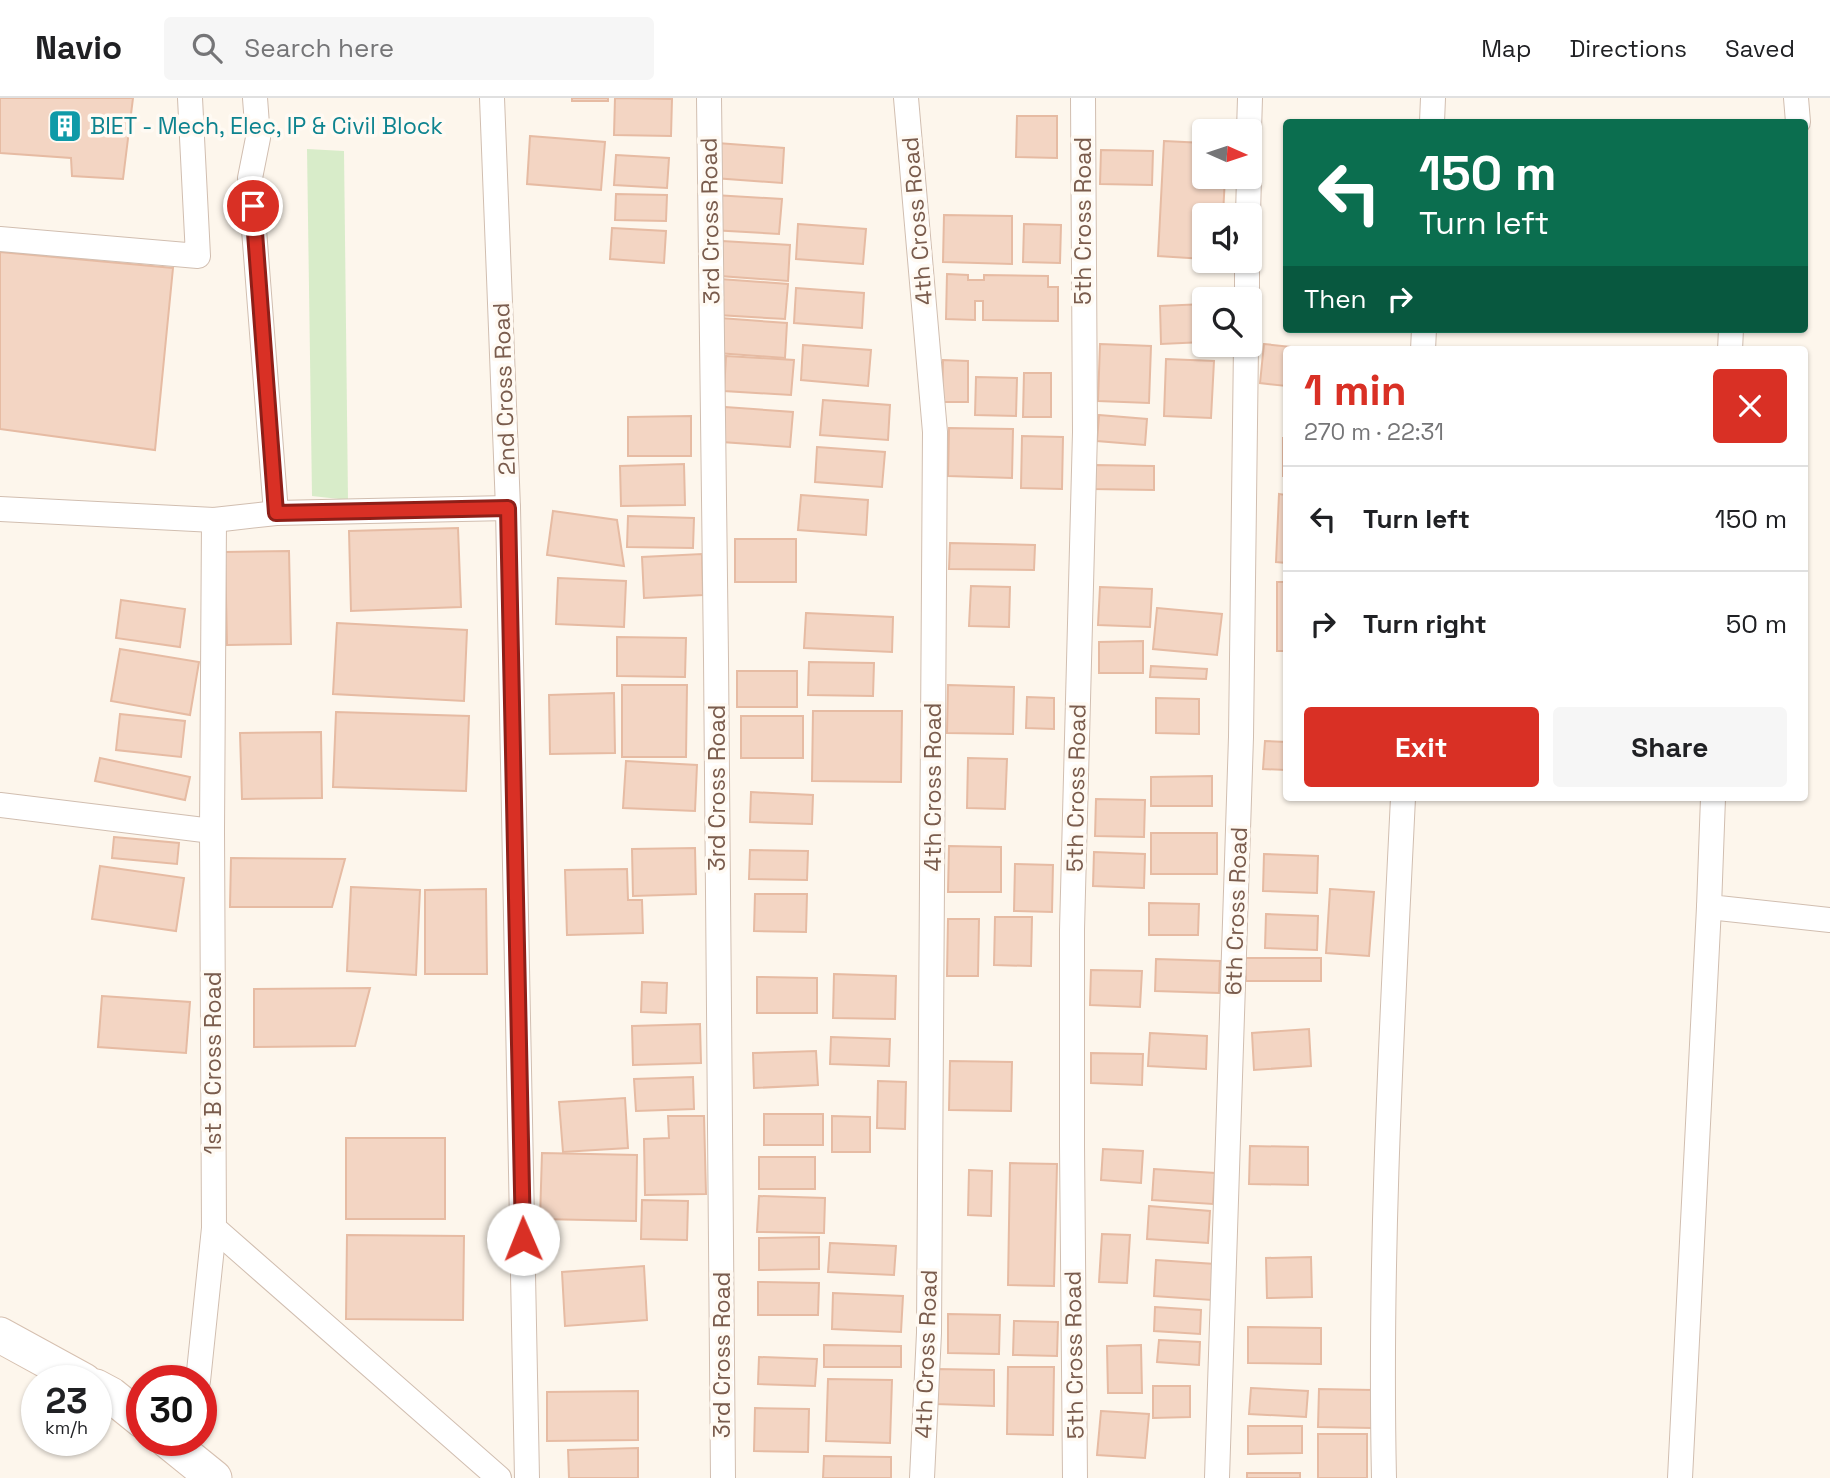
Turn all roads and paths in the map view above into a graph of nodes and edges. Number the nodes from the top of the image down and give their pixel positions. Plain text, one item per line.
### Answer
1 (190, 98) edge
2 (256, 98) edge
3 (492, 98) edge
4 (709, 98) edge
5 (906, 98) edge
6 (1083, 98) edge
7 (1250, 98) edge
8 (1433, 98) edge
9 (1796, 98) edge
10 (1249, 119) edge
11 (1432, 119) edge
12 (1798, 119) edge
13 (0, 239) edge
14 (1246, 357) edge
15 (508, 508) junction
16 (0, 509) edge
17 (276, 513) junction
18 (214, 520) junction
19 (1403, 801) edge
20 (1713, 801) edge
21 (0, 805) edge
22 (212, 831) junction
23 (1709, 907) junction
24 (1830, 920) edge
25 (214, 1228) junction
26 (0, 1335) edge
27 (55, 1365) edge
28 (200, 1365) edge
29 (112, 1396) edge
30 (126, 1407) edge
31 (499, 1478) edge
32 (527, 1478) edge
33 (723, 1478) edge
34 (922, 1478) edge
35 (1075, 1478) edge
36 (1217, 1478) edge
37 (1384, 1478) edge
38 (1680, 1478) edge

1 - 13 street
2 - 17 street
3 - 15 street, 2nd Cross Road
4 - 33 street, 3rd Cross Road
5 - 34 street, 4th Cross Road
6 - 35 street, 5th Cross Road
7 - 10 street
8 - 11 street
9 - 12 street
14 - 36 street, 6th Cross Road
15 - 17 street
15 - 32 street, 2nd Cross Road
16 - 18 street
17 - 18 street
18 - 22 street, 1st B Cross Road
19 - 37 street
20 - 23 street
21 - 22 street
22 - 25 street, 1st B Cross Road
23 - 24 street
23 - 38 street
25 - 28 street, 1st B Cross Road
25 - 31 street
26 - 27 street
29 - 30 street

